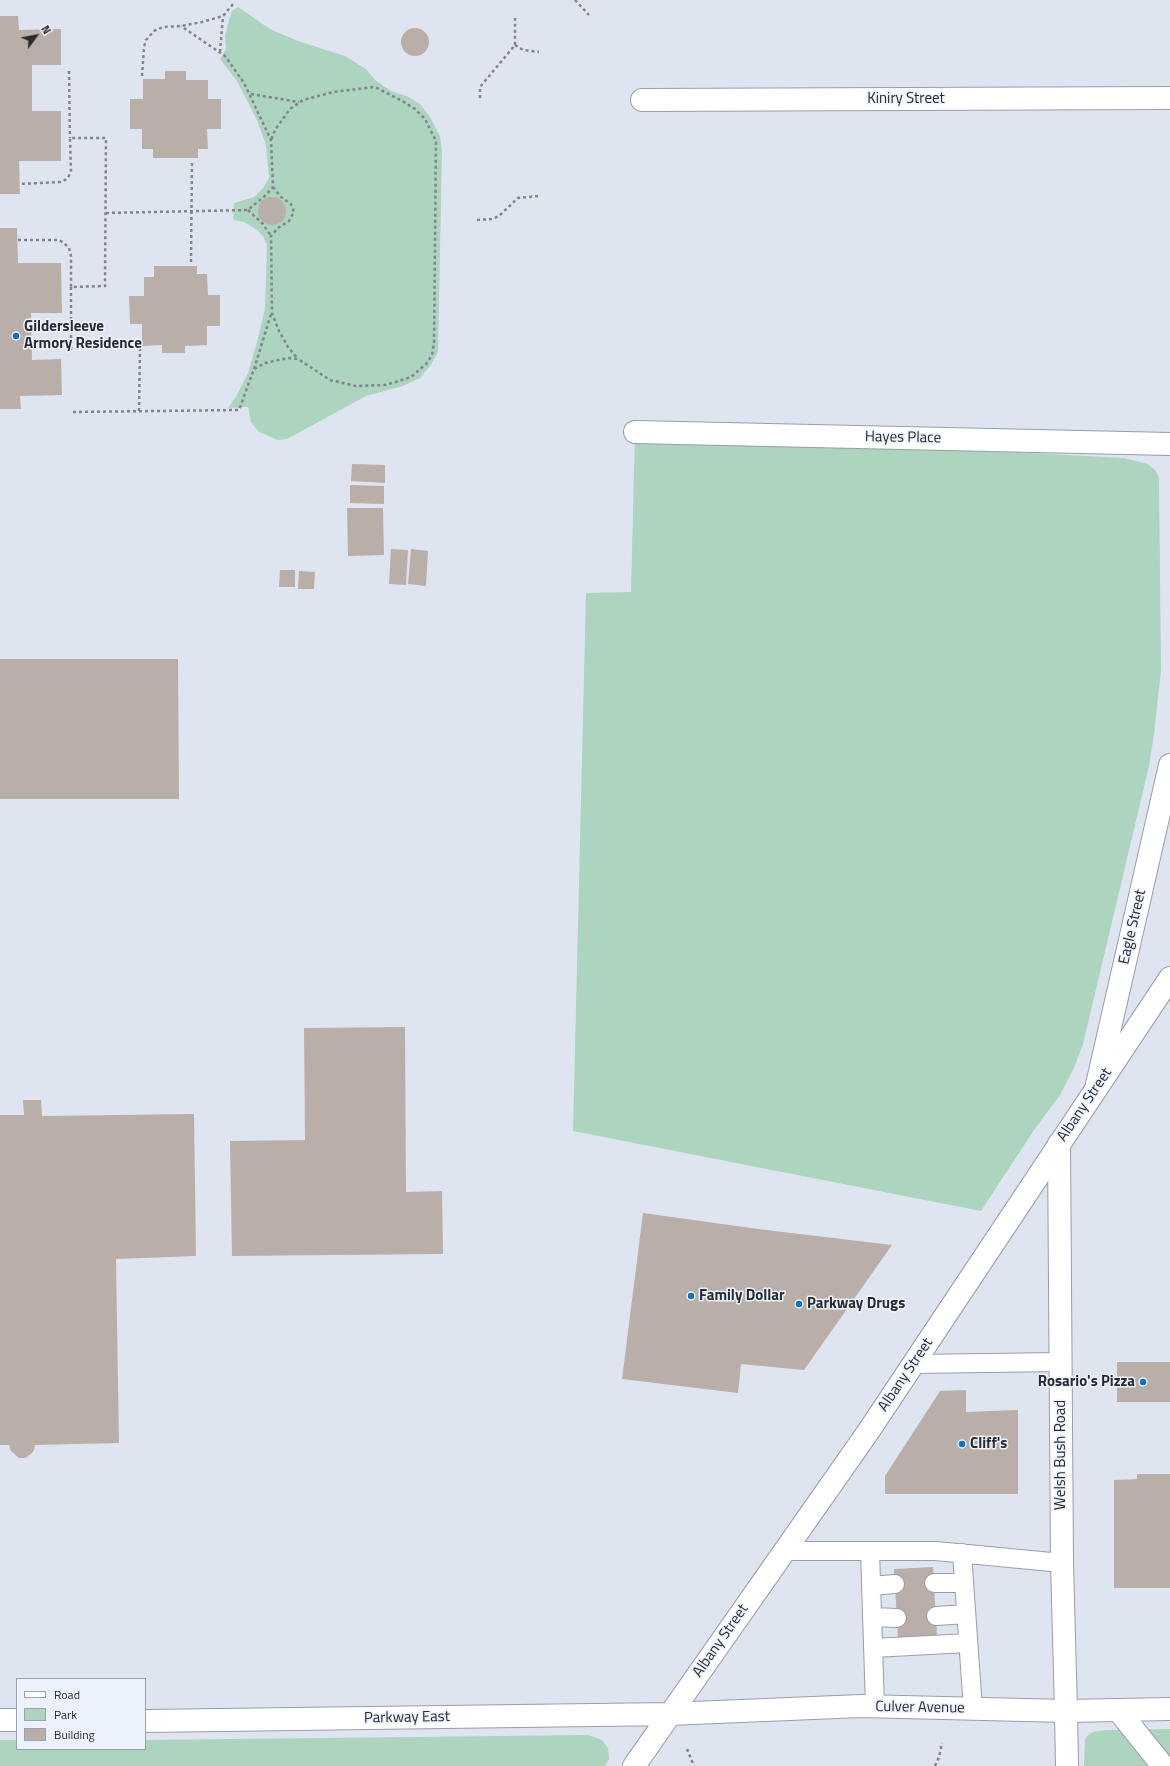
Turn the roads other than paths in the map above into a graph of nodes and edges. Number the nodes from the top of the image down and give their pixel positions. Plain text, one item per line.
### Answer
1 (1170, 98) edge
2 (642, 100) dead end
3 (635, 432) dead end
4 (1170, 444) edge
5 (1170, 765) edge
6 (1170, 978) edge
7 (1096, 1090) junction
8 (1059, 1144) junction
9 (1061, 1362) junction
10 (913, 1364) junction
11 (784, 1551) junction
12 (870, 1551) junction
13 (962, 1553) junction
14 (1062, 1562) junction
15 (934, 1583) dead end
16 (964, 1583) junction
17 (895, 1584) dead end
18 (871, 1586) junction
19 (966, 1614) junction
20 (936, 1616) dead end
21 (872, 1617) junction
22 (897, 1618) dead end
23 (968, 1643) junction
24 (873, 1648) junction
25 (875, 1707) junction
26 (973, 1709) junction
27 (1170, 1709) edge
28 (1118, 1710) junction
29 (1066, 1711) junction
30 (669, 1714) junction
31 (0, 1720) edge
32 (16, 1720) edge
33 (146, 1721) edge
34 (634, 1766) edge
35 (1067, 1766) edge
36 (1163, 1766) edge

1 - 2 street, Kiniry Street
3 - 4 street, Hayes Place
5 - 7 street, Eagle Street
6 - 7 street, Albany Street
7 - 8 street, Albany Street
8 - 9 street, Welsh Bush Road
8 - 10 street, Albany Street
9 - 10 lane
9 - 14 street, Welsh Bush Road
10 - 11 street, Albany Street
11 - 12 lane
11 - 30 street, Albany Street
12 - 13 lane
12 - 18 lane
13 - 14 lane
13 - 16 lane
14 - 29 street, Welsh Bush Road
15 - 16 lane
16 - 19 lane
17 - 18 lane
18 - 21 lane
19 - 20 lane
19 - 23 lane
21 - 22 lane
21 - 24 lane
23 - 24 lane
23 - 26 lane
24 - 25 lane
25 - 26 street, Culver Avenue
25 - 30 street, Culver Avenue
26 - 29 street, Culver Avenue
27 - 28 street, Culver Avenue
28 - 29 street, Culver Avenue
28 - 36 street
29 - 35 street, Welsh Bush Road
30 - 33 street, Parkway East
30 - 34 street, Albany Street
31 - 32 street

